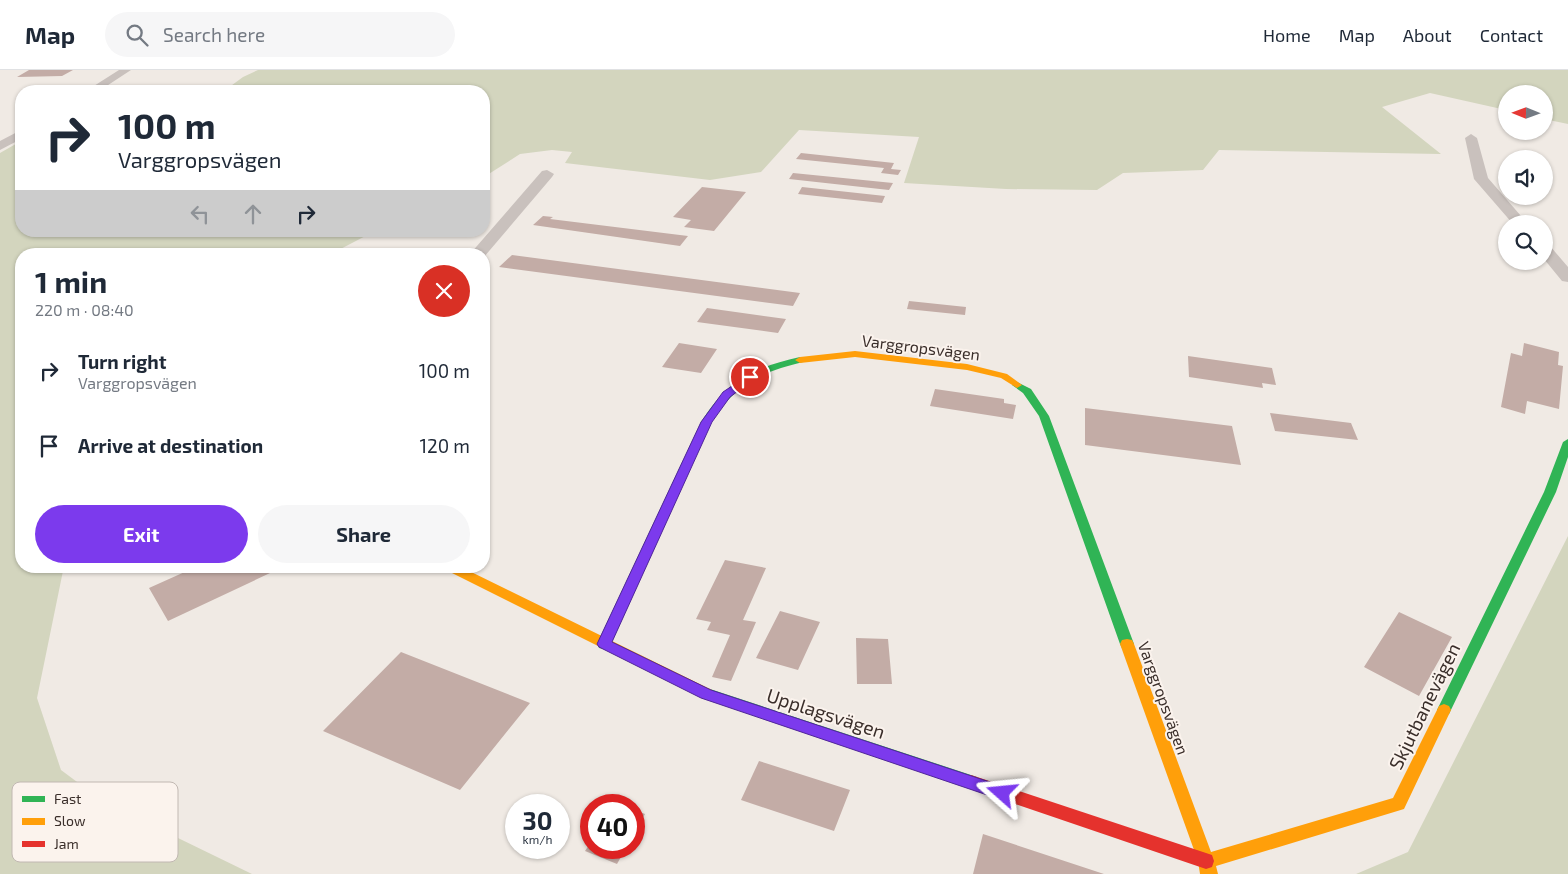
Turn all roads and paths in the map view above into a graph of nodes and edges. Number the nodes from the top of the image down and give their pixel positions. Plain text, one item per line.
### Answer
1 (126, 70) edge
2 (102, 85) edge
3 (15, 137) edge
4 (1470, 138) dead end
5 (0, 146) edge
6 (547, 174) dead end
7 (1513, 215) edge
8 (483, 248) edge
9 (1553, 260) edge
10 (1568, 277) edge
11 (1568, 442) edge
12 (462, 573) edge
13 (604, 644) junction
14 (1206, 861) junction
15 (1208, 874) edge

1 - 2 street
3 - 5 street
4 - 7 street
6 - 8 street
9 - 10 street
11 - 14 street, Skjutbanevägen
12 - 13 street, Upplagsvägen
13 - 14 street, Upplagsvägen
13 - 14 street, Varggropsvägen
14 - 15 street, Varggropsvägen

